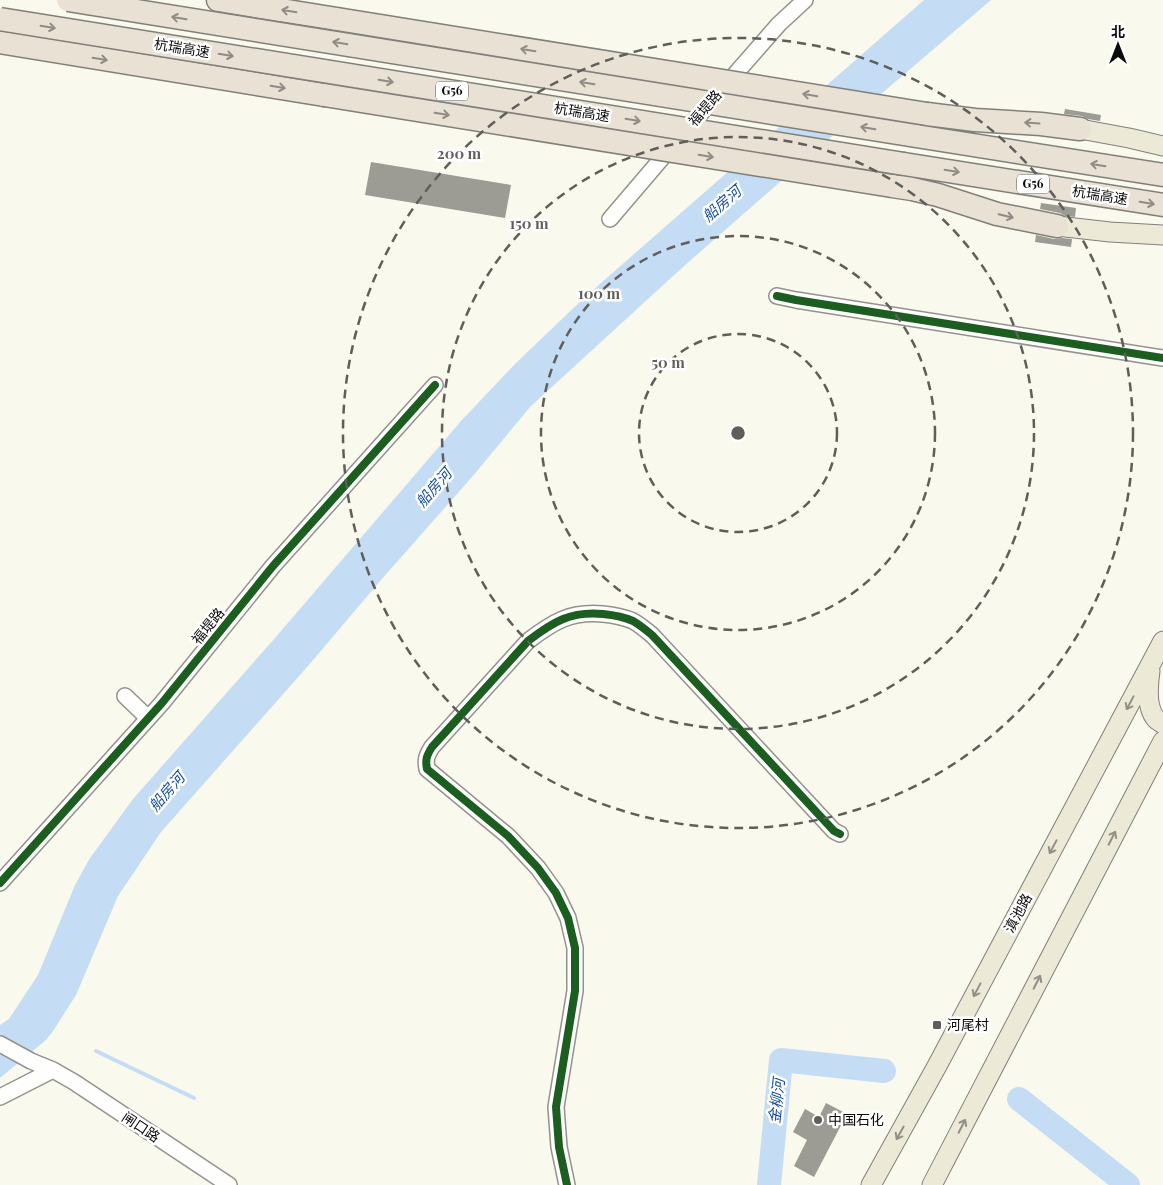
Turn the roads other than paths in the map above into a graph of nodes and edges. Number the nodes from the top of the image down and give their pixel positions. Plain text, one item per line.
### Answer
1 (68, 0) edge
2 (218, 0) edge
3 (805, 0) edge
4 (0, 19) edge
5 (0, 42) edge
6 (1080, 129) joint
7 (1163, 146) edge
8 (1163, 175) edge
9 (1163, 205) edge
10 (610, 219) dead end
11 (1057, 226) joint
12 (1163, 235) edge
13 (777, 296) dead end
14 (1163, 358) edge
15 (435, 385) dead end
16 (1163, 641) edge
17 (1153, 660) junction
18 (124, 696) dead end
19 (148, 718) junction
20 (1163, 724) edge
21 (1163, 741) edge
22 (1163, 772) edge
23 (1131, 801) junction
24 (840, 834) dead end
25 (0, 883) edge
26 (0, 1033) edge
27 (0, 1044) edge
28 (33, 1057) junction
29 (53, 1070) junction
30 (0, 1096) edge
31 (229, 1185) edge
32 (566, 1185) edge
33 (871, 1185) edge
34 (932, 1185) edge

8 -> 1 highway, G56, bridge
6 -> 2 highway, bridge
3 - 10 street, 福堤路
4 -> 9 highway, 杭瑞高速 / G56, bridge
5 -> 11 highway, bridge
6 - 7 main road
11 - 12 main road
13 - 14 street
15 - 19 street, 福堤路
16 - 17 main road, 滇池路
17 - 20 main road
17 -> 33 main road, 滇池路
18 - 19 street
19 - 25 street, 福堤路
21 - 23 main road
22 - 23 main road
34 -> 23 main road
24 - 32 street
26 - 28 street, 闸口路
27 - 28 street, 闸口路
28 - 29 street, 闸口路
29 - 30 street
29 - 31 street, 闸口路

